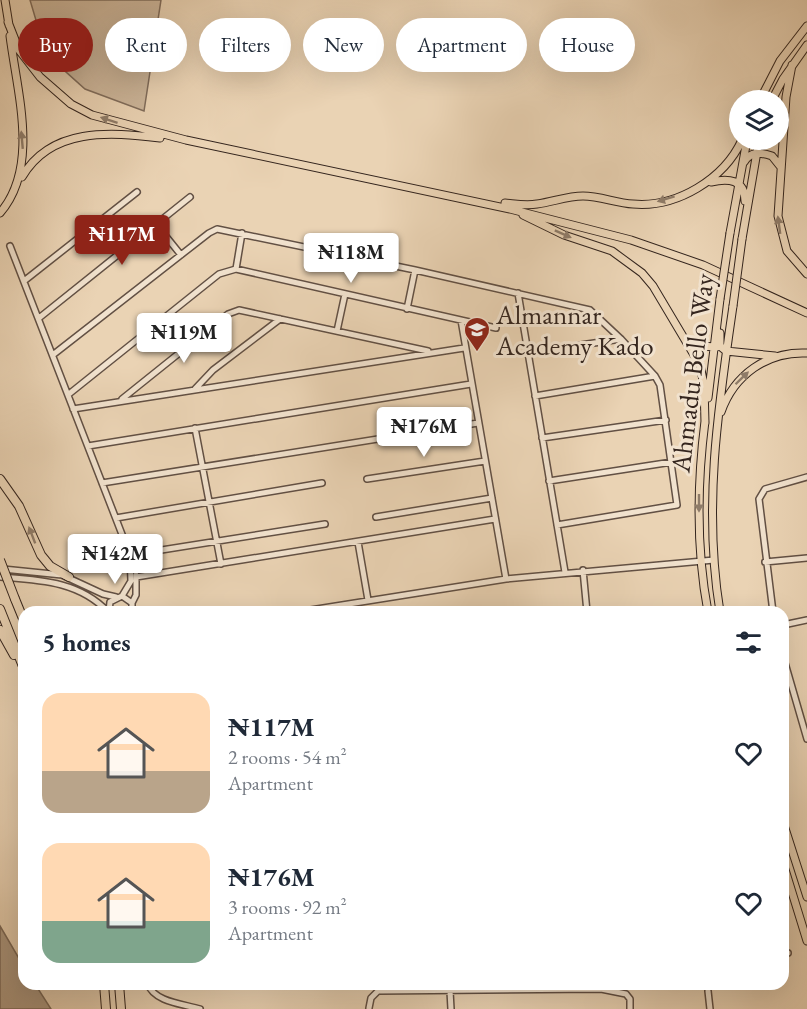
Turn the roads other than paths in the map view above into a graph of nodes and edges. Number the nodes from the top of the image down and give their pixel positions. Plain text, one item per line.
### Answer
1 (4, 0) edge
2 (8, 22) junction
3 (807, 26) edge
4 (807, 45) edge
5 (792, 65) junction
6 (765, 90) edge
7 (778, 90) edge
8 (186, 140) junction
9 (736, 150) edge
10 (745, 150) edge
11 (757, 150) edge
12 (756, 153) junction
13 (781, 168) junction
14 (740, 170) junction
15 (738, 182) junction
16 (18, 185) junction
17 (702, 185) junction
18 (137, 192) dead end
19 (190, 197) dead end
20 (469, 200) junction
21 (510, 208) junction
22 (0, 213) edge
23 (156, 224) junction
24 (242, 233) junction
25 (743, 235) junction
26 (10, 246) dead end
27 (181, 255) junction
28 (236, 269) junction
29 (415, 270) junction
30 (807, 274) edge
31 (24, 281) junction
32 (518, 293) junction
33 (345, 294) junction
34 (407, 309) junction
35 (807, 313) edge
36 (39, 318) junction
37 (280, 319) junction
38 (461, 320) junction
39 (496, 328) dead end
40 (337, 331) junction
41 (684, 337) junction
42 (621, 339) junction
43 (464, 348) junction
44 (720, 348) junction
45 (432, 352) junction
46 (527, 353) junction
47 (807, 353) edge
48 (54, 354) junction
49 (777, 356) junction
50 (655, 376) junction
51 (471, 384) junction
52 (194, 390) junction
53 (69, 394) junction
54 (535, 396) junction
55 (120, 400) junction
56 (74, 409) junction
57 (666, 420) junction
58 (478, 423) junction
59 (705, 423) junction
60 (195, 428) junction
61 (716, 429) junction
62 (542, 438) junction
63 (88, 446) junction
64 (485, 461) junction
65 (672, 462) junction
66 (202, 467) junction
67 (807, 477) edge
68 (0, 479) edge
69 (367, 479) dead end
70 (549, 481) junction
71 (102, 483) junction
72 (322, 483) dead end
73 (492, 498) junction
74 (210, 504) junction
75 (376, 517) dead end
76 (116, 518) junction
77 (495, 519) junction
78 (325, 524) dead end
79 (557, 525) junction
80 (217, 542) junction
81 (358, 542) junction
82 (130, 555) junction
83 (807, 558) edge
84 (0, 560) edge
85 (714, 560) junction
86 (131, 562) junction
87 (701, 562) junction
88 (765, 562) junction
89 (221, 564) junction
90 (0, 568) edge
91 (583, 570) junction
92 (565, 572) junction
93 (0, 577) edge
94 (136, 577) junction
95 (69, 578) junction
96 (506, 579) junction
97 (119, 596) junction
98 (368, 600) junction
99 (132, 603) junction
100 (18, 606) edge
101 (103, 606) edge
102 (110, 606) edge
103 (134, 606) edge
104 (333, 606) edge
105 (586, 606) edge
106 (707, 606) edge
107 (719, 606) edge
108 (772, 606) edge
109 (0, 609) edge
110 (807, 620) edge
111 (789, 624) edge
112 (0, 630) edge
113 (18, 655) edge
114 (18, 660) edge
115 (790, 686) edge
116 (807, 739) edge
117 (789, 841) edge
118 (789, 882) edge
119 (807, 897) edge
120 (807, 941) edge
121 (104, 990) edge
122 (119, 990) edge
123 (151, 990) edge
124 (450, 991) junction
125 (708, 991) dead end
126 (106, 1009) edge
127 (121, 1009) edge
128 (200, 1009) edge
129 (369, 1009) edge
130 (451, 1009) edge
131 (630, 1009) edge
132 (710, 1009) edge

1 - 2 main road
8 -> 2 main road
16 -> 2 main road
3 - 6 main road
4 - 5 main road
5 - 7 main road
5 - 13 main road
8 - 16 main road
8 - 20 main road
9 - 17 main road
10 - 14 main road, Ahmadu Bello Way
11 - 12 main road, Ahmadu Bello Way
12 - 13 main road
12 - 14 main road
12 - 25 main road, Ahmadu Bello Way
30 -> 13 main road
14 - 15 main road, Ahmadu Bello Way
15 - 17 main road
15 - 25 main road
15 - 44 main road, Ahmadu Bello Way, bridge
16 - 22 main road
17 -> 20 main road
18 - 31 street
19 - 23 street
20 - 21 main road
21 - 35 main road
21 -> 41 main road
23 - 27 street
23 - 36 street
24 - 27 street
24 - 28 street
24 - 29 street
25 - 44 main road, Ahmadu Bello Way, bridge
26 - 31 street
27 - 48 street
28 - 33 street
28 - 53 street
29 - 32 street
29 - 34 street
31 - 36 street
32 - 42 street
32 - 46 street
33 - 34 street
33 - 40 street
34 - 38 street
36 - 48 street
37 - 40 street
37 - 52 street
37 - 55 street
38 - 39 street
38 - 43 street
40 - 45 street
41 - 44 main road
41 - 59 main road
42 - 46 street
42 - 50 street
43 - 45 street
43 - 51 street
44 - 49 main road
44 - 59 main road, Ahmadu Bello Way
44 - 61 main road, Ahmadu Bello Way
45 - 52 street
46 - 54 street
47 - 49 main road
48 - 53 street
61 -> 49 main road
50 - 54 street
50 - 57 street
51 - 58 street
51 - 60 street
52 - 55 street
53 - 56 street
54 - 62 street
55 - 56 street
56 - 63 street
57 - 62 street
57 - 65 street
58 - 64 street
58 - 66 street
59 -> 87 main road, Ahmadu Bello Way
60 - 63 street
60 - 66 street
61 - 85 main road, Ahmadu Bello Way
62 - 70 street
63 - 71 street
64 - 69 street
64 - 73 street
65 - 70 street
65 - 79 street
66 - 71 street
66 - 74 street
67 - 88 street
95 -> 68 highway
70 - 79 street
71 - 76 street
72 - 74 street
73 - 75 street
73 - 77 street
74 - 76 street
74 - 80 street
76 - 82 street
77 - 81 street
77 - 96 street
78 - 80 street
79 - 92 street
80 - 82 street
80 - 89 street
81 - 89 street
81 - 98 street
82 - 86 street
83 - 88 street
84 - 100 highway, bridge
85 - 87 street
85 - 107 main road, Ahmadu Bello Way
86 - 94 street
86 - 97 street
87 - 91 street
87 - 106 main road, Ahmadu Bello Way
88 - 108 street
89 - 94 street
90 - 95 street
91 - 92 street
91 - 105 street
92 - 96 street
93 - 101 street
94 - 99 street
95 - 97 street
96 - 98 street
97 - 99 street
97 - 102 street
98 - 104 street
99 - 103 street
109 - 113 highway
110 - 111 street
112 - 114 highway
115 - 116 street
117 - 119 main road
118 - 120 main road
121 - 126 highway
122 - 127 highway
123 - 128 street
124 - 129 street
124 - 130 street
124 - 131 street
125 - 132 street

